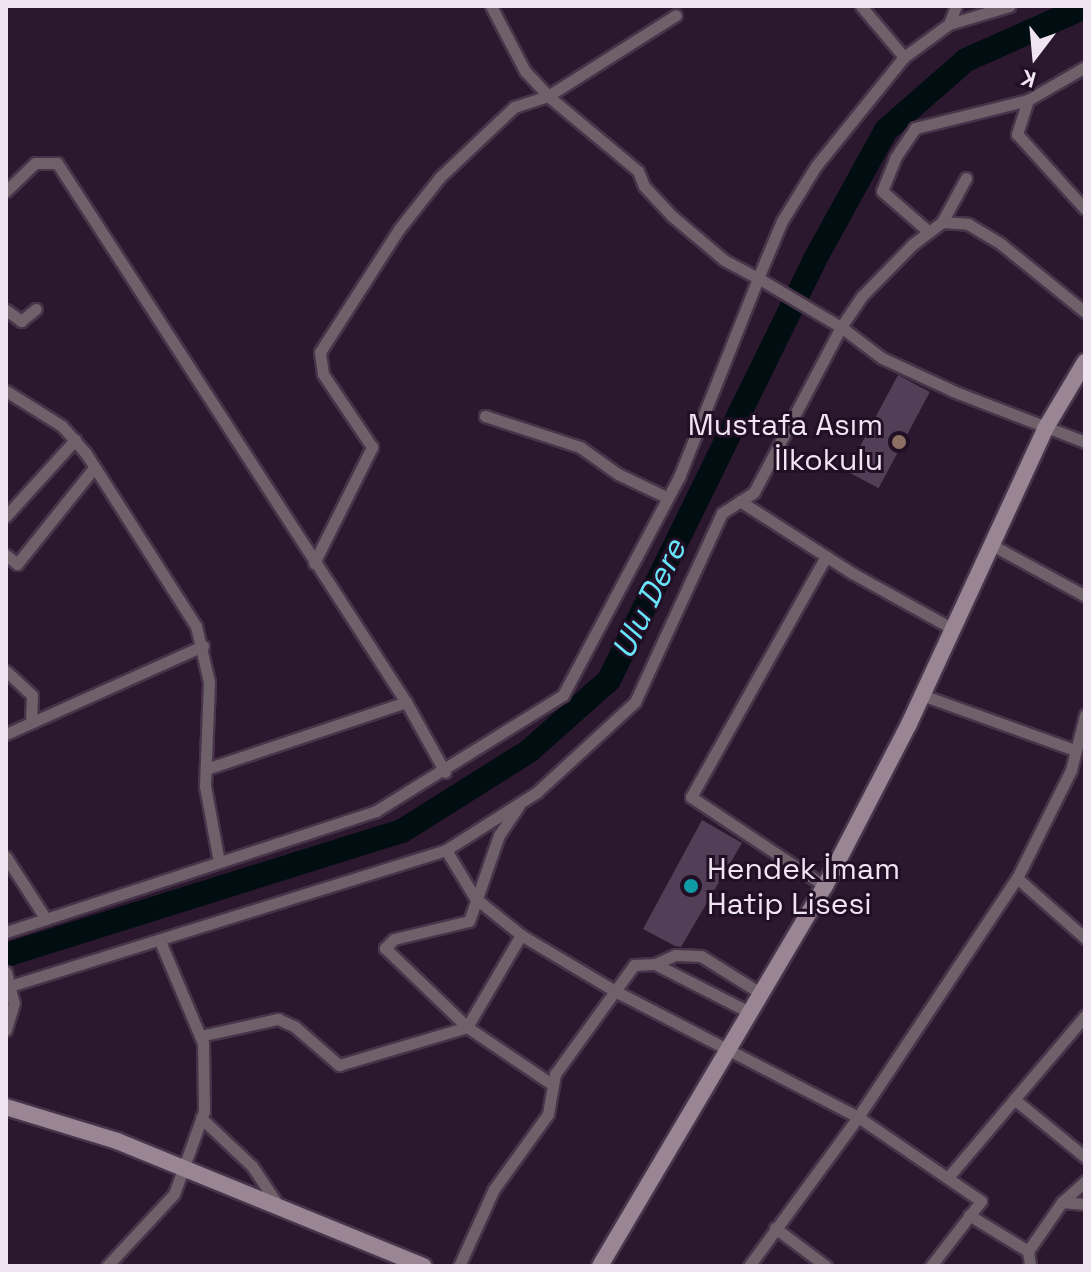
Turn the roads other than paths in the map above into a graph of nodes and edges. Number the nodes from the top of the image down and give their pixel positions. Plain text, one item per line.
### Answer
1 (491, 6) edge
2 (861, 6) edge
3 (956, 6) edge
4 (1009, 6) edge
5 (676, 15) dead end
6 (949, 24) junction
7 (904, 57) junction
8 (1085, 67) edge
9 (548, 96) junction
10 (1028, 100) junction
11 (966, 178) dead end
12 (6, 191) edge
13 (1085, 209) edge
14 (942, 222) junction
15 (929, 232) junction
16 (758, 278) junction
17 (36, 309) dead end
18 (6, 310) edge
19 (1085, 312) edge
20 (841, 327) junction
21 (1085, 362) edge
22 (6, 391) edge
23 (485, 416) dead end
24 (1045, 429) junction
25 (75, 440) junction
26 (1085, 442) edge
27 (93, 469) junction
28 (668, 498) junction
29 (740, 501) junction
30 (6, 516) edge
31 (992, 545) junction
32 (6, 555) edge
33 (826, 556) junction
34 (314, 563) junction
35 (1085, 596) edge
36 (953, 629) junction
37 (203, 646) junction
38 (6, 671) edge
39 (922, 695) junction
40 (406, 702) junction
41 (1085, 715) edge
42 (31, 721) junction
43 (6, 734) edge
44 (1075, 750) junction
45 (209, 768) junction
46 (1071, 770) junction
47 (445, 772) junction
48 (1085, 778) edge
49 (523, 801) junction
50 (446, 850) junction
51 (6, 857) edge
52 (219, 862) junction
53 (1017, 878) junction
54 (825, 886) junction
55 (475, 898) junction
56 (46, 919) junction
57 (6, 932) edge
58 (521, 935) junction
59 (1085, 938) edge
60 (160, 941) junction
61 (655, 964) junction
62 (8, 978) edge
63 (615, 991) junction
64 (762, 994) junction
65 (751, 1013) junction
66 (1085, 1016) edge
67 (467, 1027) junction
68 (6, 1030) edge
69 (200, 1036) junction
70 (729, 1049) junction
71 (553, 1085) junction
72 (1014, 1099) junction
73 (6, 1107) edge
74 (858, 1117) junction
75 (201, 1118) junction
76 (1085, 1157) edge
77 (181, 1167) junction
78 (950, 1175) junction
79 (1085, 1181) edge
80 (1062, 1202) junction
81 (1085, 1204) edge
82 (278, 1206) junction
83 (969, 1215) junction
84 (775, 1228) junction
85 (1028, 1251) junction
86 (107, 1266) edge
87 (424, 1266) edge
88 (459, 1266) edge
89 (600, 1266) edge
90 (749, 1266) edge
91 (826, 1266) edge
92 (931, 1266) edge
93 (1030, 1266) edge

1 - 9 street
2 - 7 street
3 - 6 street
4 - 6 street
5 - 9 street
6 - 7 street
7 - 16 street
8 - 10 street
9 - 16 street
9 - 34 street
10 - 13 street
10 - 15 street
11 - 14 street
12 - 34 street
14 - 15 street
14 - 19 street
15 - 20 street
16 - 20 street
16 - 28 street
17 - 18 street
20 - 24 street
20 - 29 street
21 - 24 main road
22 - 25 street
23 - 28 street
24 - 26 street
24 - 31 main road
25 - 27 street
25 - 30 street
27 - 32 street
27 - 37 street
28 - 47 street
29 - 33 street
29 - 49 street
31 - 35 street
31 - 36 main road
33 - 36 street
33 - 54 street
34 - 40 street
36 - 39 main road
37 - 42 street
37 - 45 street
38 - 42 street
39 - 44 street
39 - 54 main road
40 - 45 street
40 - 47 street
41 - 44 street
42 - 43 street
44 - 46 street
45 - 52 street
46 - 48 street
46 - 53 street
47 - 52 street
49 - 50 street
49 - 55 street
50 - 55 street
50 - 60 street
51 - 56 street
52 - 56 street
53 - 59 street
53 - 74 street
54 - 64 main road
55 - 58 street
55 - 67 street
56 - 57 street
58 - 63 street
58 - 67 street
60 - 62 street
60 - 69 street
61 - 63 street
61 - 64 street
61 - 65 street
62 - 68 street
63 - 70 street
63 - 71 street
64 - 65 main road
65 - 70 main road
66 - 72 street
67 - 69 street
67 - 71 street
69 - 75 street
70 - 74 street
70 - 89 main road
71 - 88 street
72 - 76 street
72 - 78 street
73 - 77 main road
74 - 78 street
74 - 84 street
75 - 77 street
75 - 82 street
77 - 82 main road
77 - 86 street
78 - 83 street
79 - 80 street
80 - 81 street
80 - 85 street
82 - 87 main road
83 - 85 street
83 - 92 street
84 - 90 street
84 - 91 street
85 - 93 street

